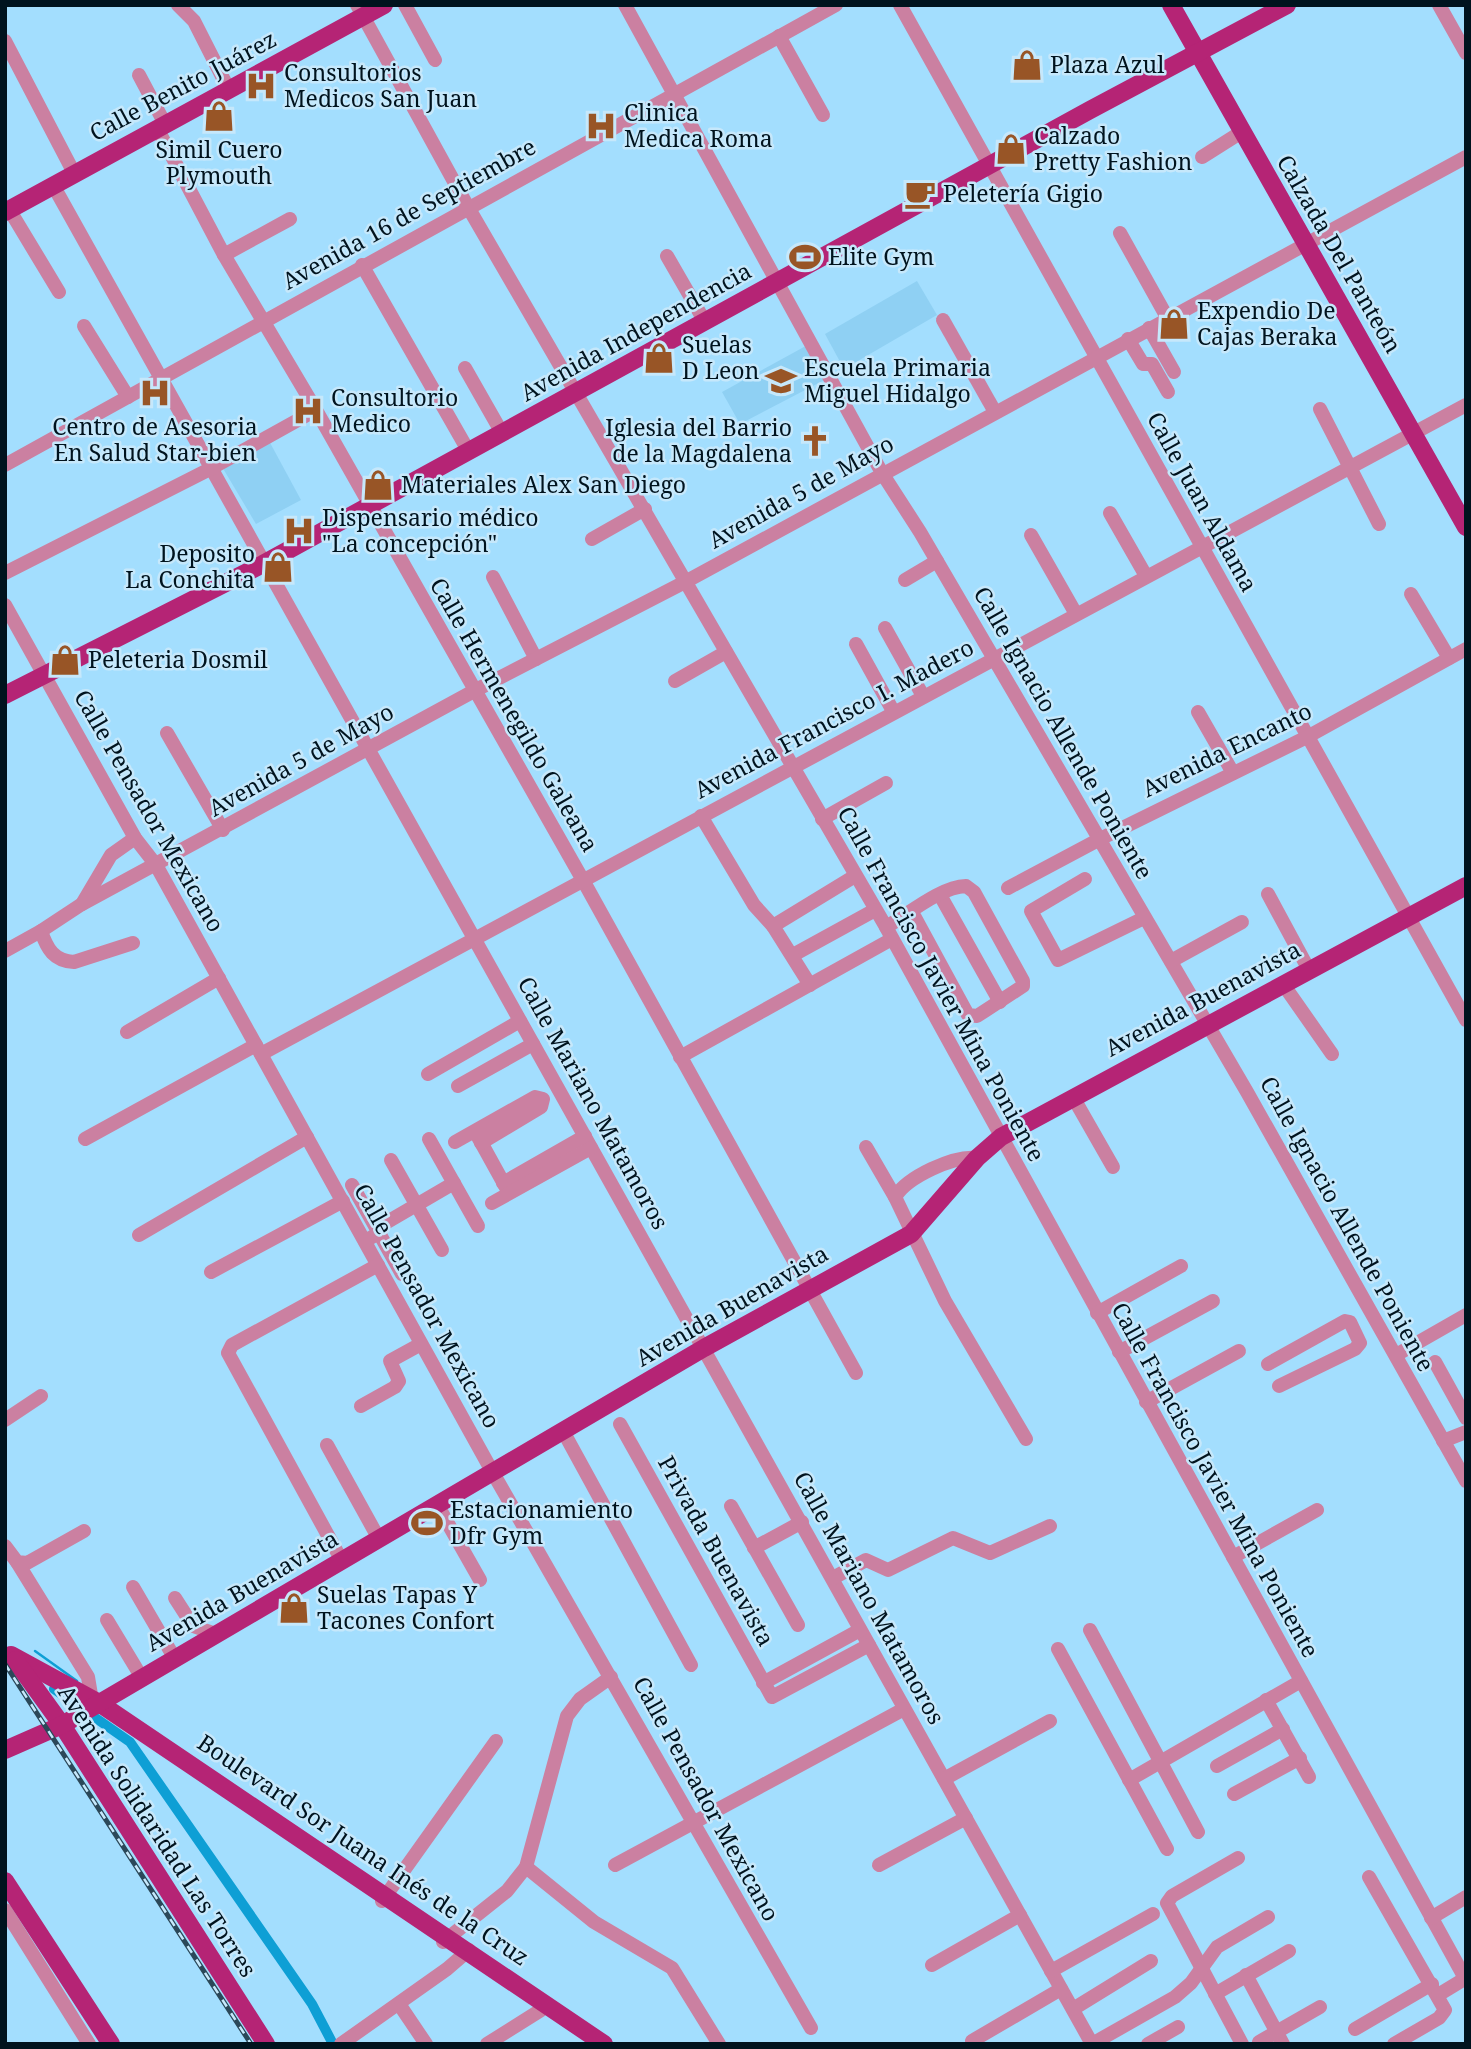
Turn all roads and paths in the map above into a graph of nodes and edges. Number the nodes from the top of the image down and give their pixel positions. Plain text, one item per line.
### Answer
1 (178, 5) edge
2 (384, 5) edge
3 (405, 5) edge
4 (625, 5) edge
5 (836, 5) edge
6 (900, 5) edge
7 (1171, 5) edge
8 (1287, 5) edge
9 (1439, 5) edge
10 (360, 11) edge
11 (779, 36) junction
12 (5, 41) edge
13 (1466, 53) edge
14 (1197, 54) junction
15 (9, 57) edge
16 (435, 60) dead end
17 (138, 75) dead end
18 (229, 90) junction
19 (674, 93) junction
20 (823, 115) dead end
21 (161, 126) junction
22 (1240, 133) junction
23 (1202, 157) dead end
24 (1466, 157) edge
25 (988, 167) junction
26 (74, 173) junction
27 (53, 185) junction
28 (468, 207) junction
29 (7, 211) edge
30 (290, 219) dead end
31 (1120, 233) dead end
32 (1306, 244) junction
33 (224, 256) junction
34 (667, 256) dead end
35 (362, 265) junction
36 (779, 281) junction
37 (59, 292) dead end
38 (1168, 319) junction
39 (262, 320) junction
40 (943, 320) dead end
41 (705, 322) junction
42 (83, 326) dead end
43 (1149, 328) junction
44 (1128, 339) junction
45 (1096, 358) junction
46 (465, 368) dead end
47 (1174, 372) dead end
48 (159, 377) junction
49 (575, 392) junction
50 (1168, 392) dead end
51 (128, 397) junction
52 (1466, 405) edge
53 (1320, 409) dead end
54 (316, 410) junction
55 (995, 412) junction
56 (502, 433) junction
57 (1414, 433) junction
58 (469, 452) junction
59 (5, 465) edge
60 (1349, 467) junction
61 (210, 469) junction
62 (883, 473) junction
63 (369, 507) junction
64 (645, 509) junction
65 (1110, 513) dead end
66 (1379, 523) dead end
67 (1466, 527) edge
68 (1031, 535) dead end
69 (592, 539) dead end
70 (1201, 546) junction
71 (937, 561) junction
72 (264, 564) junction
73 (5, 573) edge
74 (1146, 576) junction
75 (493, 577) dead end
76 (905, 580) dead end
77 (685, 582) junction
78 (1411, 594) dead end
79 (5, 605) edge
80 (1076, 614) junction
81 (885, 628) dead end
82 (856, 644) dead end
83 (1466, 649) edge
84 (726, 652) junction
85 (994, 658) junction
86 (1449, 658) junction
87 (536, 659) junction
88 (44, 675) junction
89 (675, 681) dead end
90 (474, 691) junction
91 (5, 695) edge
92 (923, 696) junction
93 (893, 711) junction
94 (1198, 712) dead end
95 (167, 733) dead end
96 (1307, 737) junction
97 (368, 749) junction
98 (792, 765) junction
99 (1233, 773) junction
100 (886, 783) dead end
101 (701, 816) junction
102 (822, 819) junction
103 (223, 830) junction
104 (135, 838) junction
105 (1100, 839) junction
106 (156, 865) junction
107 (855, 876) junction
108 (1085, 880) dead end
109 (584, 882) junction
110 (1466, 886) edge
111 (1007, 888) dead end
112 (1268, 894) dead end
113 (940, 895) junction
114 (82, 904) junction
115 (875, 910) junction
116 (912, 912) junction
117 (1407, 917) junction
118 (1144, 918) junction
119 (1242, 922) dead end
120 (773, 926) junction
121 (41, 931) junction
122 (889, 933) junction
123 (474, 938) junction
124 (133, 943) dead end
125 (5, 951) edge
126 (793, 955) junction
127 (1171, 961) junction
128 (1309, 970) junction
129 (219, 978) junction
130 (1283, 984) junction
131 (810, 985) junction
132 (1000, 1002) junction
133 (1466, 1020) edge
134 (520, 1021) junction
135 (1208, 1025) junction
136 (127, 1032) dead end
137 (533, 1044) junction
138 (258, 1049) junction
139 (1332, 1054) dead end
140 (680, 1057) junction
141 (428, 1074) dead end
142 (458, 1086) dead end
143 (1073, 1097) junction
144 (508, 1119) dead end
145 (307, 1137) junction
146 (478, 1137) junction
147 (1001, 1137) junction
148 (85, 1139) dead end
149 (429, 1139) dead end
150 (455, 1142) dead end
151 (588, 1142) junction
152 (866, 1147) dead end
153 (977, 1158) junction
154 (391, 1160) dead end
155 (1113, 1167) dead end
156 (454, 1183) junction
157 (352, 1185) dead end
158 (507, 1188) junction
159 (894, 1197) junction
160 (343, 1202) junction
161 (492, 1203) dead end
162 (416, 1205) junction
163 (378, 1226) junction
164 (478, 1226) dead end
165 (911, 1234) junction
166 (138, 1235) dead end
167 (362, 1236) junction
168 (442, 1250) dead end
169 (378, 1265) junction
170 (1181, 1266) dead end
171 (211, 1272) dead end
172 (402, 1274) dead end
173 (808, 1290) junction
174 (1213, 1301) dead end
175 (1097, 1313) junction
176 (1466, 1315) edge
177 (1380, 1326) junction
178 (1359, 1334) junction
179 (421, 1343) junction
180 (704, 1349) junction
181 (1239, 1351) dead end
182 (1119, 1352) junction
183 (1396, 1355) junction
184 (1435, 1362) dead end
185 (1268, 1364) dead end
186 (856, 1373) dead end
187 (1279, 1386) dead end
188 (41, 1396) dead end
189 (1146, 1402) junction
190 (361, 1406) dead end
191 (1466, 1418) edge
192 (5, 1420) edge
193 (620, 1424) dead end
194 (563, 1431) junction
195 (1466, 1433) edge
196 (1026, 1439) dead end
197 (1443, 1441) junction
198 (327, 1445) dead end
199 (493, 1473) junction
200 (1466, 1482) edge
201 (438, 1506) junction
202 (731, 1506) dead end
203 (1317, 1510) dead end
204 (802, 1522) junction
205 (1050, 1526) dead end
206 (84, 1531) dead end
207 (379, 1539) junction
208 (5, 1546) edge
209 (754, 1548) junction
210 (1233, 1557) junction
211 (342, 1561) junction
212 (17, 1562) junction
213 (833, 1578) junction
214 (480, 1580) dead end
215 (133, 1587) dead end
216 (175, 1598) dead end
217 (107, 1620) dead end
218 (798, 1625) dead end
219 (860, 1630) junction
220 (1090, 1630) dead end
221 (216, 1634) junction
222 (869, 1646) junction
223 (1058, 1649) dead end
224 (8, 1650) edge
225 (175, 1659) junction
226 (807, 1659) junction
227 (691, 1665) dead end
228 (816, 1674) junction
229 (611, 1677) junction
230 (142, 1678) junction
231 (1301, 1681) junction
232 (763, 1683) junction
233 (1266, 1700) junction
234 (91, 1707) junction
235 (904, 1709) junction
236 (1050, 1721) dead end
237 (62, 1725) junction
238 (1283, 1729) junction
239 (496, 1741) dead end
240 (5, 1750) edge
241 (1300, 1758) junction
242 (1161, 1762) junction
243 (1217, 1766) dead end
244 (1309, 1777) dead end
245 (944, 1779) junction
246 (1129, 1780) junction
247 (1234, 1794) dead end
248 (966, 1818) junction
249 (691, 1823) junction
250 (1198, 1832) dead end
251 (1167, 1849) dead end
252 (1238, 1858) dead end
253 (615, 1865) dead end
254 (880, 1866) dead end
255 (526, 1867) junction
256 (1368, 1877) dead end
257 (5, 1881) edge
258 (1466, 1897) edge
259 (388, 1900) junction
260 (5, 1910) edge
261 (1153, 1914) dead end
262 (1020, 1915) junction
263 (1268, 1917) dead end
264 (1431, 1918) junction
265 (446, 1940) junction
266 (1289, 1951) dead end
267 (466, 1953) junction
268 (1151, 1961) dead end
269 (932, 1965) dead end
270 (1201, 1968) junction
271 (1051, 1971) junction
272 (1246, 1975) junction
273 (1466, 1979) edge
274 (1061, 1989) junction
275 (1435, 1990) junction
276 (1215, 1994) junction
277 (399, 2004) junction
278 (1321, 2007) dead end
279 (1073, 2009) junction
280 (541, 2010) junction
281 (1178, 2027) dead end
282 (811, 2028) dead end
283 (1355, 2029) dead end
284 (1280, 2038) edge
285 (972, 2041) dead end
286 (1259, 2042) dead end
287 (89, 2044) edge
288 (111, 2044) edge
289 (266, 2044) edge
290 (341, 2044) edge
291 (425, 2044) edge
292 (487, 2044) edge
293 (589, 2044) edge
294 (604, 2044) edge
295 (719, 2044) edge
296 (1092, 2044) edge
297 (1148, 2044) edge
298 (1242, 2044) edge
299 (1394, 2044) edge

1 - 18 street
2 - 10 main road, Calle Benito Juárez
3 - 16 street
4 - 19 street, Calle Ignacio Allende Poniente
5 - 11 street, Avenida 16 de Septiembre
6 - 25 street, Calle Juan Aldama
7 - 14 main road, Calzada Del Panteón
8 - 14 main road, Avenida Independencia
9 - 13 street
10 - 18 main road, Calle Benito Juárez
10 - 28 street, Calle Francisco Javier Mina Poniente
11 - 19 street, Avenida 16 de Septiembre
11 - 20 street
12 - 15 street
14 - 22 main road, Calzada Del Panteón
14 - 25 main road, Avenida Independencia
15 - 26 street
17 - 21 street, Calle Hermenegildo Galeana
18 - 21 main road, Calle Benito Juárez
19 - 28 street, Avenida 16 de Septiembre
19 - 36 street, Calle Ignacio Allende Poniente
21 - 26 main road, Calle Benito Juárez
21 - 33 street, Calle Hermenegildo Galeana
22 - 23 street
22 - 32 main road, Calzada Del Panteón
24 - 32 street, Avenida 5 de Mayo
25 - 36 main road, Avenida Independencia
25 - 45 street, Calle Juan Aldama
26 - 27 main road, Calle Benito Juárez
27 - 29 main road, Calle Benito Juárez
27 - 48 street, Calle Mariano Matamoros
28 - 35 street, Avenida 16 de Septiembre
28 - 49 street, Calle Francisco Javier Mina Poniente
29 - 37 street
30 - 33 street
31 - 38 street
32 - 38 street, Avenida 5 de Mayo
32 - 57 main road, Calzada Del Panteón
33 - 39 street, Calle Hermenegildo Galeana
34 - 41 street
35 - 39 street, Avenida 16 de Septiembre
35 - 58 street
36 - 41 main road, Avenida Independencia
36 - 62 street, Calle Ignacio Allende Poniente
38 - 43 street, Avenida 5 de Mayo
39 - 48 street, Avenida 16 de Septiembre
39 - 54 street, Calle Hermenegildo Galeana
40 - 55 street
41 - 49 main road, Avenida Independencia
42 - 51 street
43 - 44 street, Avenida 5 de Mayo
43 - 47 street
44 - 45 street, Avenida 5 de Mayo
44 - 50 street
45 - 55 street, Avenida 5 de Mayo
45 - 70 street, Calle Juan Aldama
46 - 56 street
48 - 51 street, Avenida 16 de Septiembre
48 - 61 street, Calle Mariano Matamoros
49 - 56 main road, Avenida Independencia
49 - 64 street, Calle Francisco Javier Mina Poniente
51 - 59 street, Avenida 16 de Septiembre
52 - 57 street, Avenida Francisco I. Madero
53 - 60 street
54 - 61 street
54 - 63 street, Calle Hermenegildo Galeana
55 - 62 street, Avenida 5 de Mayo
56 - 58 main road, Avenida Independencia
57 - 60 street, Avenida Francisco I. Madero
57 - 67 main road, Calzada Del Panteón
58 - 63 main road, Avenida Independencia
60 - 66 street
60 - 70 street, Avenida Francisco I. Madero
61 - 72 street, Calle Mariano Matamoros
61 - 73 street
62 - 71 street, Calle Ignacio Allende Poniente
62 - 77 street, Avenida 5 de Mayo
63 - 72 main road, Avenida Independencia
63 - 90 street, Calle Hermenegildo Galeana
64 - 69 street
64 - 77 street, Calle Francisco Javier Mina Poniente
65 - 74 street
68 - 80 street
70 - 74 street, Avenida Francisco I. Madero
70 - 96 street, Calle Juan Aldama
71 - 76 street
71 - 85 street, Calle Ignacio Allende Poniente
72 - 88 main road, Avenida Independencia
72 - 97 street, Calle Mariano Matamoros
74 - 80 street, Avenida Francisco I. Madero
75 - 87 street
77 - 84 street, Calle Francisco Javier Mina Poniente
77 - 87 street, Avenida 5 de Mayo
78 - 86 street
79 - 88 street, Calle Pensador Mexicano
80 - 85 street, Avenida Francisco I. Madero
81 - 92 street
82 - 93 street
83 - 86 street, Avenida Encanto
84 - 89 street
84 - 98 street, Calle Francisco Javier Mina Poniente
85 - 92 street, Avenida Francisco I. Madero
85 - 105 street, Calle Ignacio Allende Poniente
86 - 96 street, Avenida Encanto
87 - 90 street, Avenida 5 de Mayo
88 - 91 main road, Avenida Independencia
88 - 104 street, Calle Pensador Mexicano
90 - 97 street, Avenida 5 de Mayo
90 - 109 street, Calle Hermenegildo Galeana
92 - 93 street, Avenida Francisco I. Madero
93 - 98 street, Avenida Francisco I. Madero
94 - 99 street
95 - 103 street
96 - 99 street, Avenida Encanto
96 - 117 street, Calle Juan Aldama
97 - 103 street, Avenida 5 de Mayo
97 - 123 street, Calle Mariano Matamoros
98 - 101 street, Avenida Francisco I. Madero
98 - 102 street, Calle Francisco Javier Mina Poniente
99 - 105 street, Avenida Encanto
100 - 102 street
101 - 109 street, Avenida Francisco I. Madero
101 - 120 street
102 - 107 street, Calle Francisco Javier Mina Poniente
103 - 106 street, Avenida 5 de Mayo
104 - 106 street, Calle Pensador Mexicano
104 - 114 street
105 - 111 street, Avenida Encanto
105 - 118 street, Calle Ignacio Allende Poniente
106 - 114 street, Avenida 5 de Mayo
106 - 129 street, Calle Pensador Mexicano
107 - 115 street, Calle Francisco Javier Mina Poniente
107 - 120 street
108 - 118 street
109 - 123 street, Avenida Francisco I. Madero
109 - 140 street, Calle Hermenegildo Galeana
110 - 117 main road, Avenida Buenavista
112 - 128 street
113 - 116 street
113 - 132 street
113 - 132 street
114 - 121 street, Avenida 5 de Mayo
115 - 122 street, Calle Francisco Javier Mina Poniente
115 - 126 street
116 - 122 street
116 - 132 street
117 - 128 main road, Avenida Buenavista
117 - 133 street, Calle Juan Aldama
118 - 127 street, Calle Ignacio Allende Poniente
119 - 127 street
120 - 126 street
121 - 124 street
121 - 125 street, Avenida 5 de Mayo
122 - 131 street
122 - 147 street, Calle Francisco Javier Mina Poniente
123 - 134 street, Calle Mariano Matamoros
123 - 138 street, Avenida Francisco I. Madero
126 - 131 street
127 - 135 street, Calle Ignacio Allende Poniente
128 - 130 main road, Avenida Buenavista
129 - 136 street
129 - 138 street, Calle Pensador Mexicano
130 - 135 main road, Avenida Buenavista
130 - 139 street
131 - 140 street
134 - 137 street, Calle Mariano Matamoros
134 - 141 street
135 - 143 main road, Avenida Buenavista
135 - 177 street, Calle Ignacio Allende Poniente
137 - 142 street
137 - 151 street, Calle Mariano Matamoros
138 - 145 street, Calle Pensador Mexicano
138 - 148 street, Avenida Francisco I. Madero
140 - 173 street, Calle Hermenegildo Galeana
143 - 147 main road, Avenida Buenavista
143 - 155 street
144 - 146 street
145 - 160 street, Calle Pensador Mexicano
145 - 166 street
146 - 150 street
146 - 158 street
147 - 153 main road, Avenida Buenavista
147 - 175 street, Calle Francisco Javier Mina Poniente
149 - 156 street
151 - 158 street
151 - 180 street, Calle Mariano Matamoros
152 - 159 street
153 - 159 street
153 - 165 main road, Avenida Buenavista
154 - 162 street
156 - 162 street
156 - 164 street
157 - 163 street
158 - 161 street
159 - 165 street
160 - 167 street, Calle Pensador Mexicano
160 - 171 street
162 - 163 street
162 - 168 street
163 - 167 street
163 - 172 street
165 - 173 main road, Avenida Buenavista
165 - 196 street
167 - 169 street, Calle Pensador Mexicano
169 - 179 street, Calle Pensador Mexicano
169 - 211 street
170 - 175 street
173 - 180 main road, Avenida Buenavista
173 - 186 street, Calle Hermenegildo Galeana
174 - 182 street
175 - 182 street, Calle Francisco Javier Mina Poniente
176 - 183 street
177 - 178 street
177 - 183 street, Calle Ignacio Allende Poniente
178 - 185 street
178 - 187 street
179 - 190 street
179 - 199 street, Calle Pensador Mexicano
180 - 194 main road, Avenida Buenavista
180 - 204 street, Calle Mariano Matamoros
181 - 189 street
182 - 189 street, Calle Francisco Javier Mina Poniente
183 - 197 street, Calle Ignacio Allende Poniente
184 - 191 street
188 - 192 street
189 - 210 street, Calle Francisco Javier Mina Poniente
193 - 232 street, Privada Buenavista
194 - 199 main road, Avenida Buenavista
194 - 227 street
195 - 197 street
197 - 200 street, Calle Ignacio Allende Poniente
198 - 207 street
199 - 201 main road, Avenida Buenavista
199 - 229 street, Calle Pensador Mexicano
201 - 207 main road, Avenida Buenavista
201 - 214 street
202 - 209 street
203 - 210 street
204 - 209 street
204 - 213 street, Calle Mariano Matamoros
205 - 213 street
206 - 212 street
207 - 211 main road, Avenida Buenavista
208 - 212 street
209 - 218 street
210 - 231 street, Calle Francisco Javier Mina Poniente
211 - 221 main road, Avenida Buenavista
212 - 234 street
213 - 219 street, Calle Mariano Matamoros
215 - 225 street
216 - 221 street
217 - 230 street
219 - 222 street, Calle Mariano Matamoros
219 - 226 street
220 - 242 street
221 - 225 main road, Avenida Buenavista
222 - 228 street
222 - 235 street, Calle Mariano Matamoros
223 - 246 street
224 - 234 main road, Boulevard Sor Juana Inés de la Cruz
224 - 237 main road, Avenida Solidaridad Las Torres
225 - 230 main road, Avenida Buenavista
226 - 228 street
226 - 232 street
228 - 232 street, Privada Buenavista
229 - 249 street, Calle Pensador Mexicano
229 - 255 street
230 - 234 main road, Avenida Buenavista
231 - 233 street
231 - 264 street, Calle Francisco Javier Mina Poniente
233 - 238 street
233 - 242 street
234 - 237 main road, Avenida Buenavista
234 - 259 main road, Boulevard Sor Juana Inés de la Cruz
235 - 245 street, Calle Mariano Matamoros
235 - 249 street
236 - 245 street
237 - 240 main road, Avenida Buenavista
237 - 289 main road, Avenida Solidaridad Las Torres
238 - 241 street
238 - 243 street
239 - 259 street
241 - 244 street
241 - 247 street
242 - 246 street
242 - 250 street
245 - 248 street, Calle Mariano Matamoros
246 - 251 street
248 - 254 street
248 - 262 street, Calle Mariano Matamoros
249 - 253 street
249 - 282 street, Calle Pensador Mexicano
252 - 270 street
255 - 265 street
255 - 295 street
256 - 275 street
257 - 288 main road
258 - 264 street
259 - 265 main road, Boulevard Sor Juana Inés de la Cruz
260 - 287 street
261 - 271 street
262 - 269 street
262 - 271 street, Calle Mariano Matamoros
263 - 270 street
264 - 273 street, Calle Francisco Javier Mina Poniente
265 - 267 main road, Boulevard Sor Juana Inés de la Cruz
266 - 272 street
267 - 277 street
267 - 280 main road, Boulevard Sor Juana Inés de la Cruz
267 - 294 main road, Boulevard Sor Juana Inés de la Cruz
268 - 279 street
270 - 276 street
270 - 296 street
271 - 274 street, Calle Mariano Matamoros
272 - 276 street
272 - 284 street
273 - 275 street
274 - 279 street, Calle Mariano Matamoros
274 - 285 street
275 - 283 street
275 - 299 street
276 - 298 street
277 - 290 street
277 - 291 street
278 - 284 street
279 - 296 street, Calle Mariano Matamoros
280 - 292 street
280 - 293 main road, Boulevard Sor Juana Inés de la Cruz
281 - 297 street
284 - 286 street

